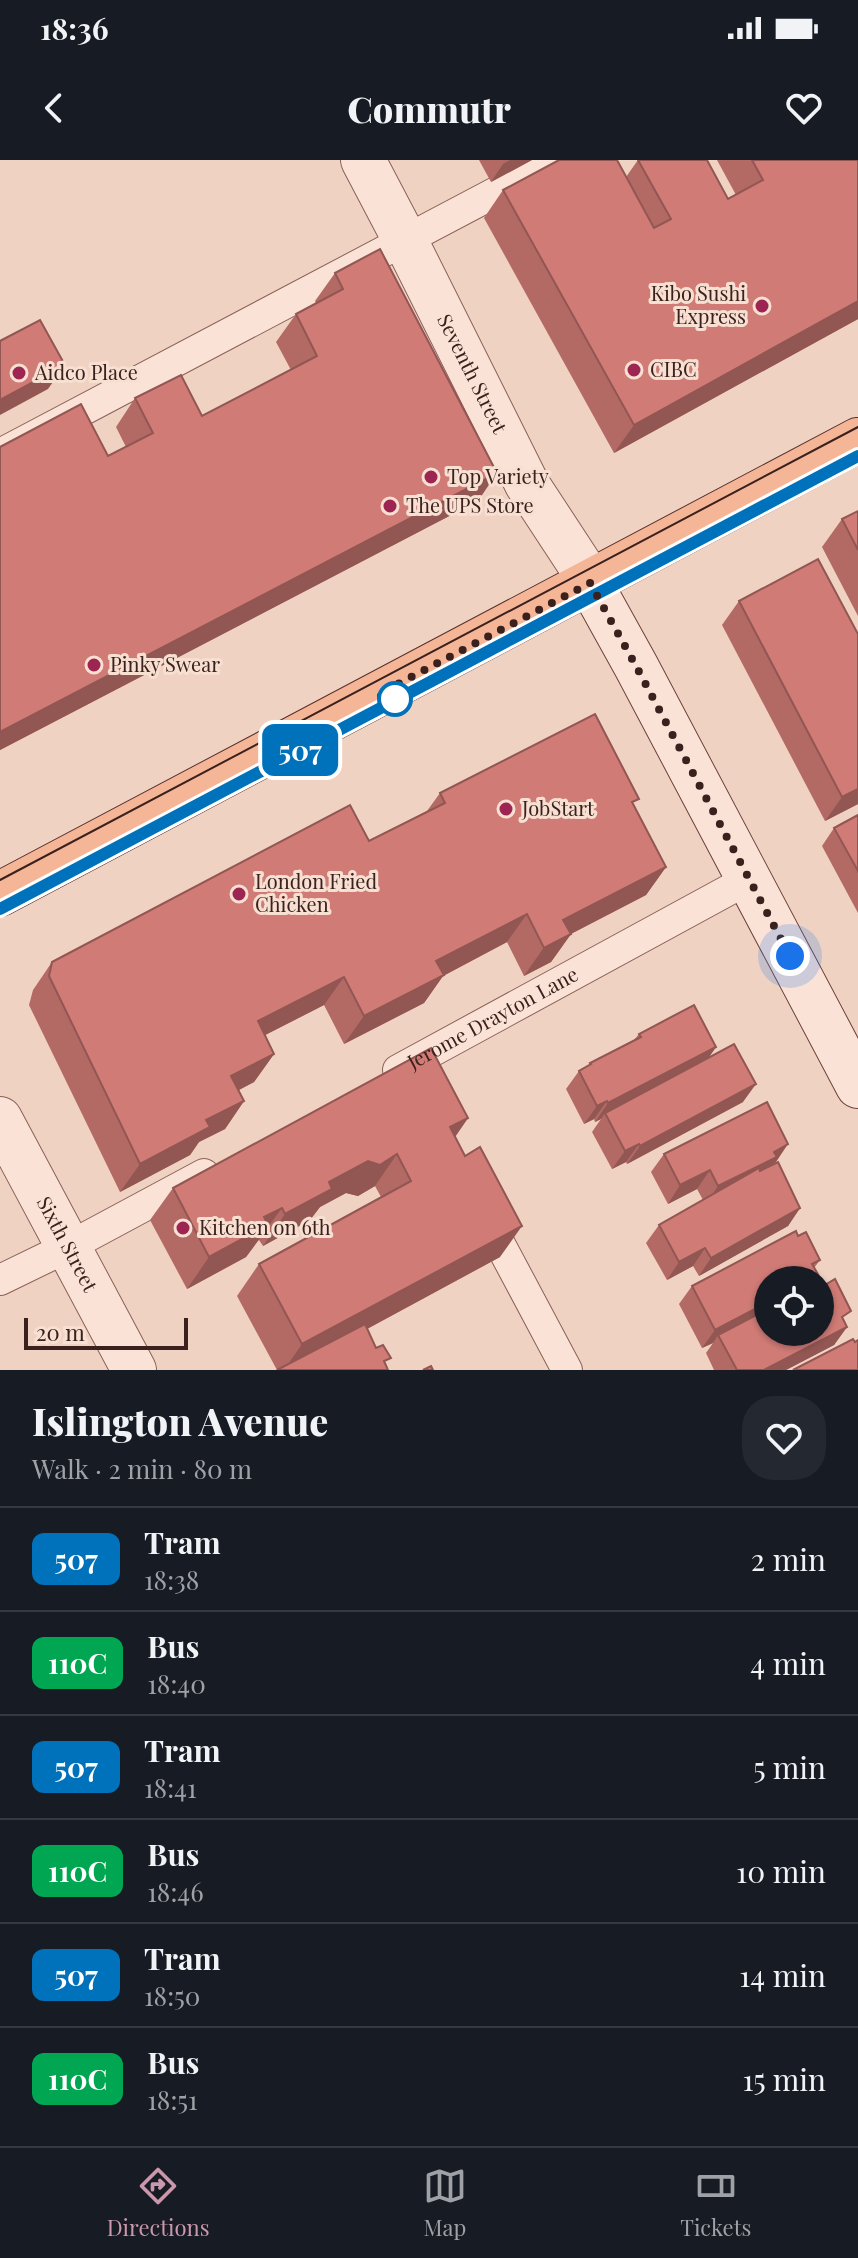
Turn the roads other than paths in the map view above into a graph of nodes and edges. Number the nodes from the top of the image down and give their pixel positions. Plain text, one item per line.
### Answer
1 (363, 160) edge
2 (557, 160) edge
3 (405, 240) junction
4 (858, 440) edge
5 (0, 454) edge
6 (590, 583) junction
7 (749, 879) junction
8 (0, 894) edge
9 (406, 1066) junction
10 (377, 1081) edge
11 (858, 1086) edge
12 (420, 1094) edge
13 (0, 1119) edge
14 (223, 1164) edge
15 (471, 1190) edge
16 (68, 1247) junction
17 (0, 1280) edge
18 (134, 1370) edge
19 (567, 1370) edge

1 - 3 street, Seventh Street
2 - 3 lane
3 - 5 lane
3 - 6 street, Seventh Street
4 - 6 main road
6 - 7 street, Seventh Street
6 - 8 main road
7 - 9 lane, Jerome Drayton Lane
7 - 11 street, Seventh Street
9 - 10 lane, Jerome Drayton Lane
9 - 12 lane
13 - 16 street, Sixth Street
14 - 16 lane
15 - 19 lane
16 - 17 lane
16 - 18 street, Sixth Street

